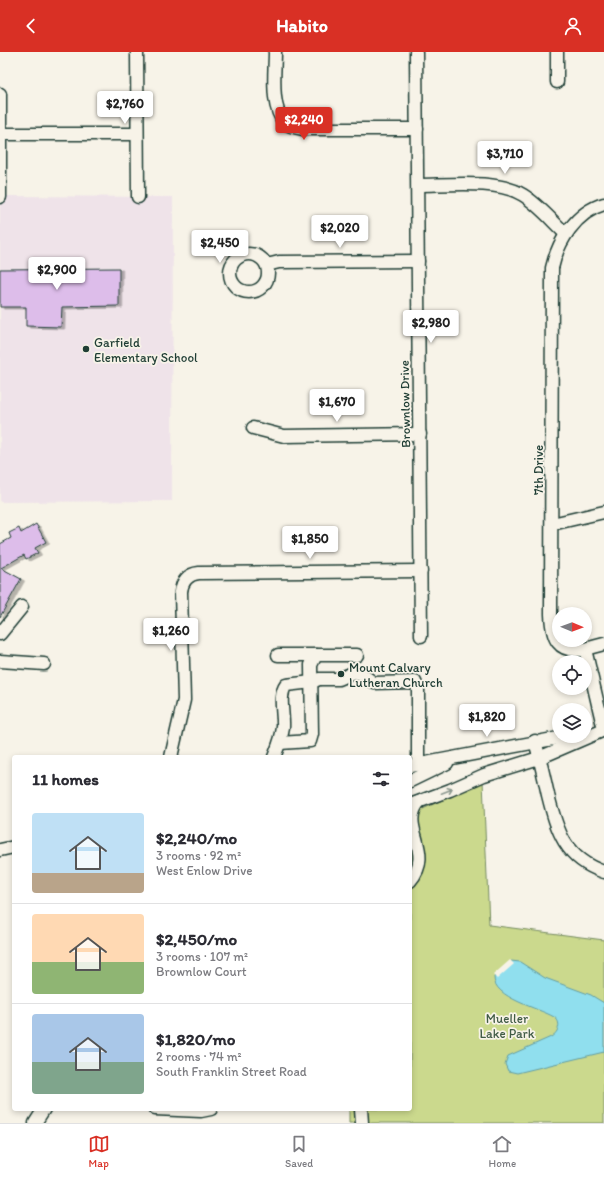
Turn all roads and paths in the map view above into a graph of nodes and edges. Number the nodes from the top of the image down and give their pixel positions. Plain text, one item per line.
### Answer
1 (138, 52) edge
2 (275, 52) edge
3 (416, 52) edge
4 (558, 52) edge
5 (557, 82) dead end
6 (0, 94) edge
7 (416, 129) junction
8 (1, 134) edge
9 (137, 134) junction
10 (418, 185) junction
11 (0, 196) edge
12 (138, 197) dead end
13 (604, 204) edge
14 (566, 234) junction
15 (418, 261) junction
16 (267, 265) dead end
17 (253, 428) dead end
18 (420, 434) junction
19 (604, 512) edge
20 (552, 524) junction
21 (421, 572) junction
22 (22, 607) dead end
23 (0, 634) edge
24 (421, 636) dead end
25 (604, 644) edge
26 (585, 649) junction
27 (278, 655) dead end
28 (316, 655) junction
29 (357, 655) dead end
30 (0, 661) edge
31 (44, 664) dead end
32 (312, 682) junction
33 (604, 730) edge
34 (592, 732) edge
35 (552, 738) edge
36 (535, 741) junction
37 (280, 743) junction
38 (467, 754) junction
39 (172, 755) edge
40 (275, 755) edge
41 (539, 758) junction
42 (414, 765) edge
43 (412, 774) edge
44 (412, 780) edge
45 (414, 803) edge
46 (412, 815) edge
47 (412, 823) edge
48 (12, 847) edge
49 (0, 850) edge
50 (604, 872) edge
51 (412, 878) edge
52 (43, 1111) edge
53 (361, 1111) edge
54 (35, 1123) edge
55 (362, 1123) edge

1 - 9 street
2 - 7 street
3 - 7 street, Brownlow Drive
4 - 5 street
6 - 8 street
7 - 10 street, Brownlow Drive
8 - 9 street
8 - 11 street
9 - 12 street
10 - 14 street
10 - 15 street, Brownlow Drive
13 - 14 street, 7th Drive
14 - 20 street, 7th Drive
15 - 16 street
15 - 18 street, Brownlow Drive
17 - 18 street
18 - 21 street, Brownlow Drive
19 - 20 street
20 - 26 street, 7th Drive
21 - 24 street, Brownlow Drive
21 - 39 street
22 - 23 street
25 - 26 street
26 - 33 street
27 - 28 street
28 - 29 street
28 - 32 street
30 - 31 street
32 - 37 street
32 - 37 street
32 - 42 street
33 - 34 street
33 - 41 street
35 - 36 street
36 - 38 street
36 - 41 street
37 - 40 street
38 - 42 street
38 - 43 street
38 - 44 street
45 -> 41 street
41 - 50 street
45 - 46 street
47 - 51 street
48 - 49 street
52 - 54 street
53 - 55 street

